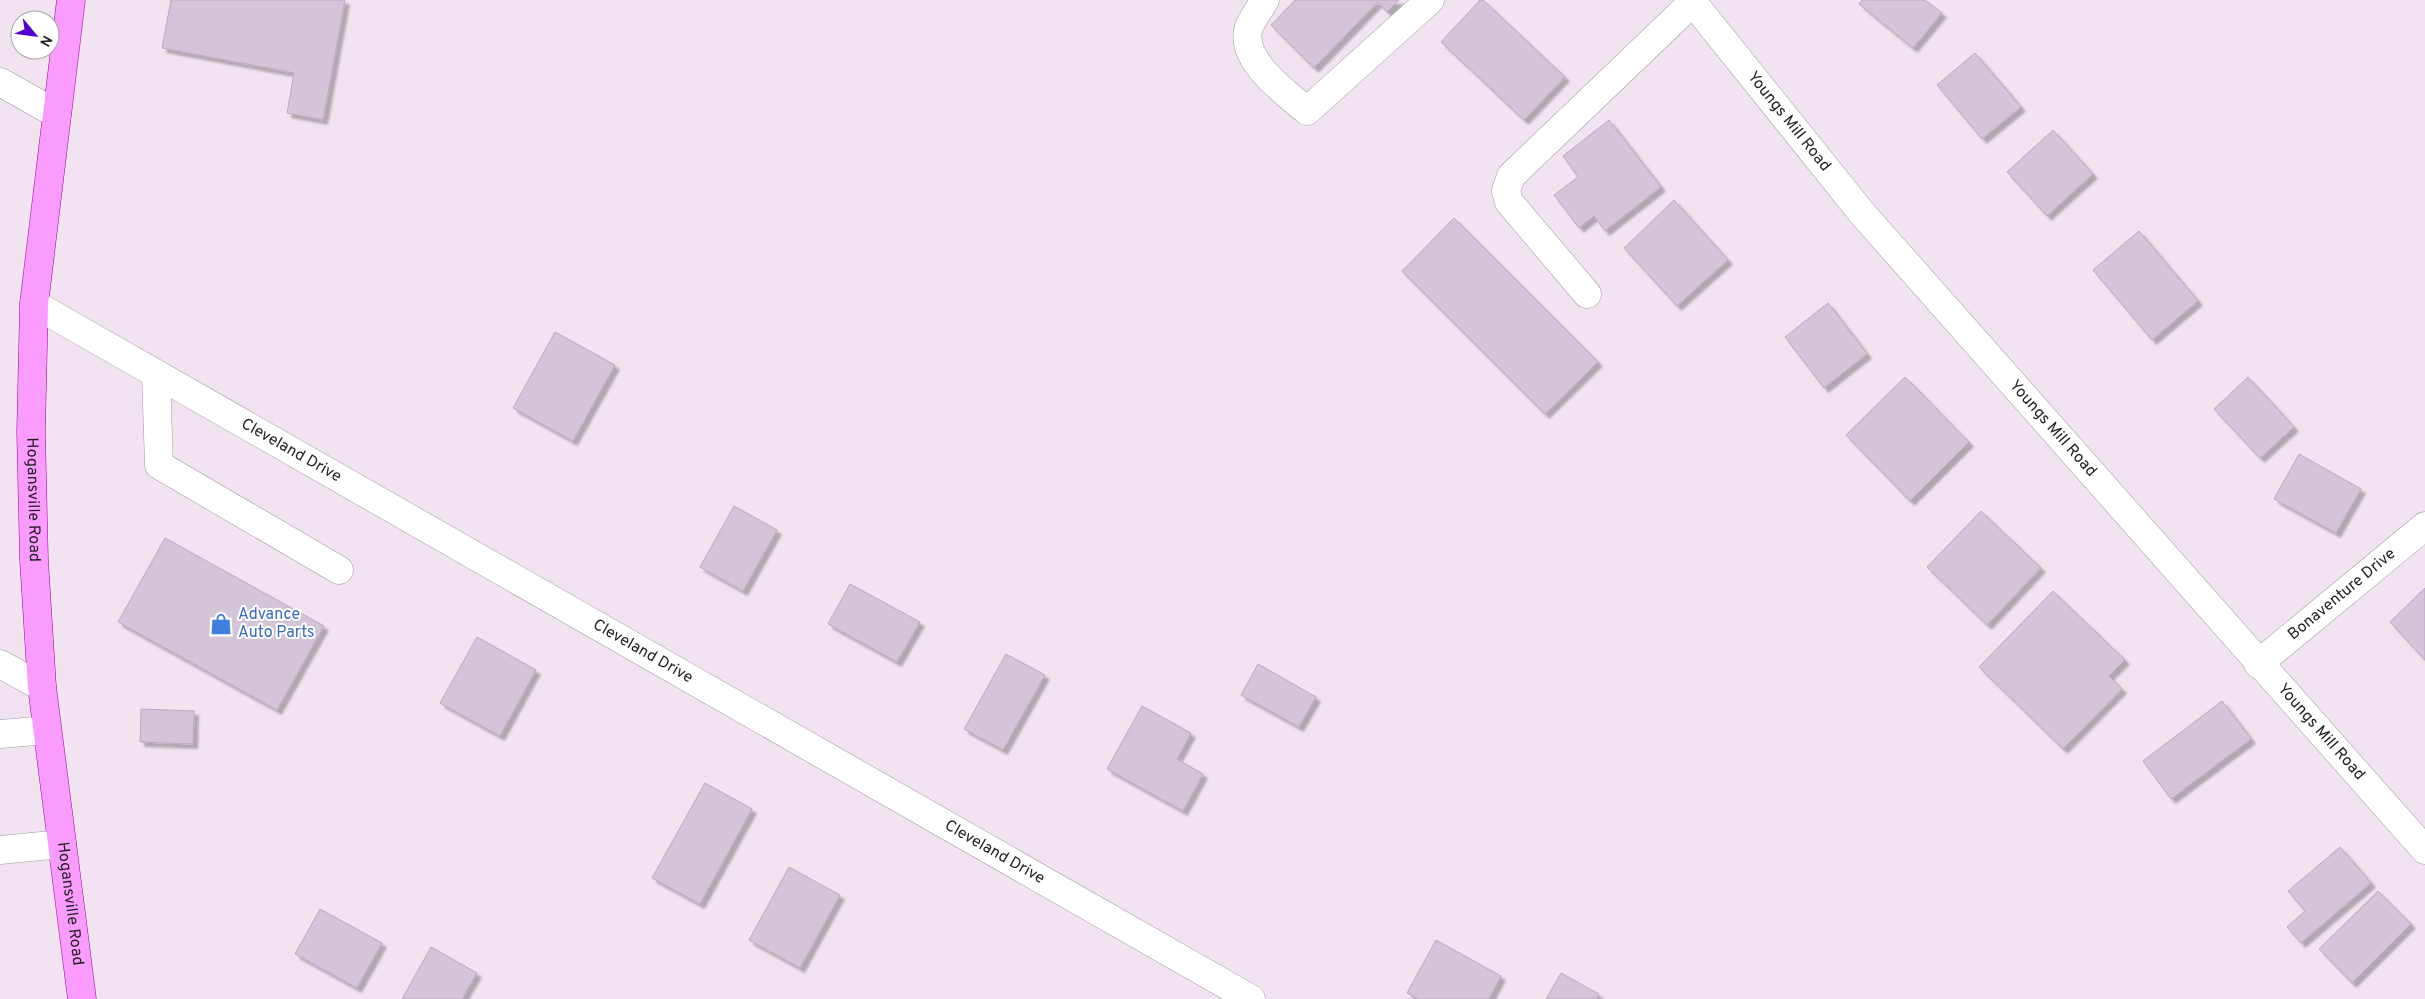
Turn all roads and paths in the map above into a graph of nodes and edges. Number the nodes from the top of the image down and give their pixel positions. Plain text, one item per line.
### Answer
1 (71, 0) edge
2 (1265, 0) edge
3 (1430, 0) edge
4 (1692, 1) edge
5 (0, 82) edge
6 (57, 114) junction
7 (1587, 294) dead end
8 (34, 304) junction
9 (156, 374) junction
10 (2425, 526) edge
11 (339, 570) dead end
12 (0, 664) edge
13 (2258, 664) junction
14 (42, 687) junction
15 (47, 730) junction
16 (0, 734) edge
17 (62, 844) junction
18 (0, 850) edge
19 (2425, 850) edge
20 (82, 999) edge
21 (1251, 999) edge

1 - 6 main road, Hogansville Road
2 - 3 street
4 - 7 street
4 - 13 street, Youngs Mill Road
5 - 6 street
6 - 8 main road, Hogansville Road
8 - 9 street, Cleveland Drive
8 - 14 main road, Hogansville Road
9 - 11 street
9 - 21 street, Cleveland Drive
10 - 13 street, Bonaventure Drive
12 - 14 street
13 - 19 street, Youngs Mill Road
14 - 15 main road, Hogansville Road
15 - 16 street
15 - 17 main road, Hogansville Road
17 - 18 street
17 - 20 main road, Hogansville Road

